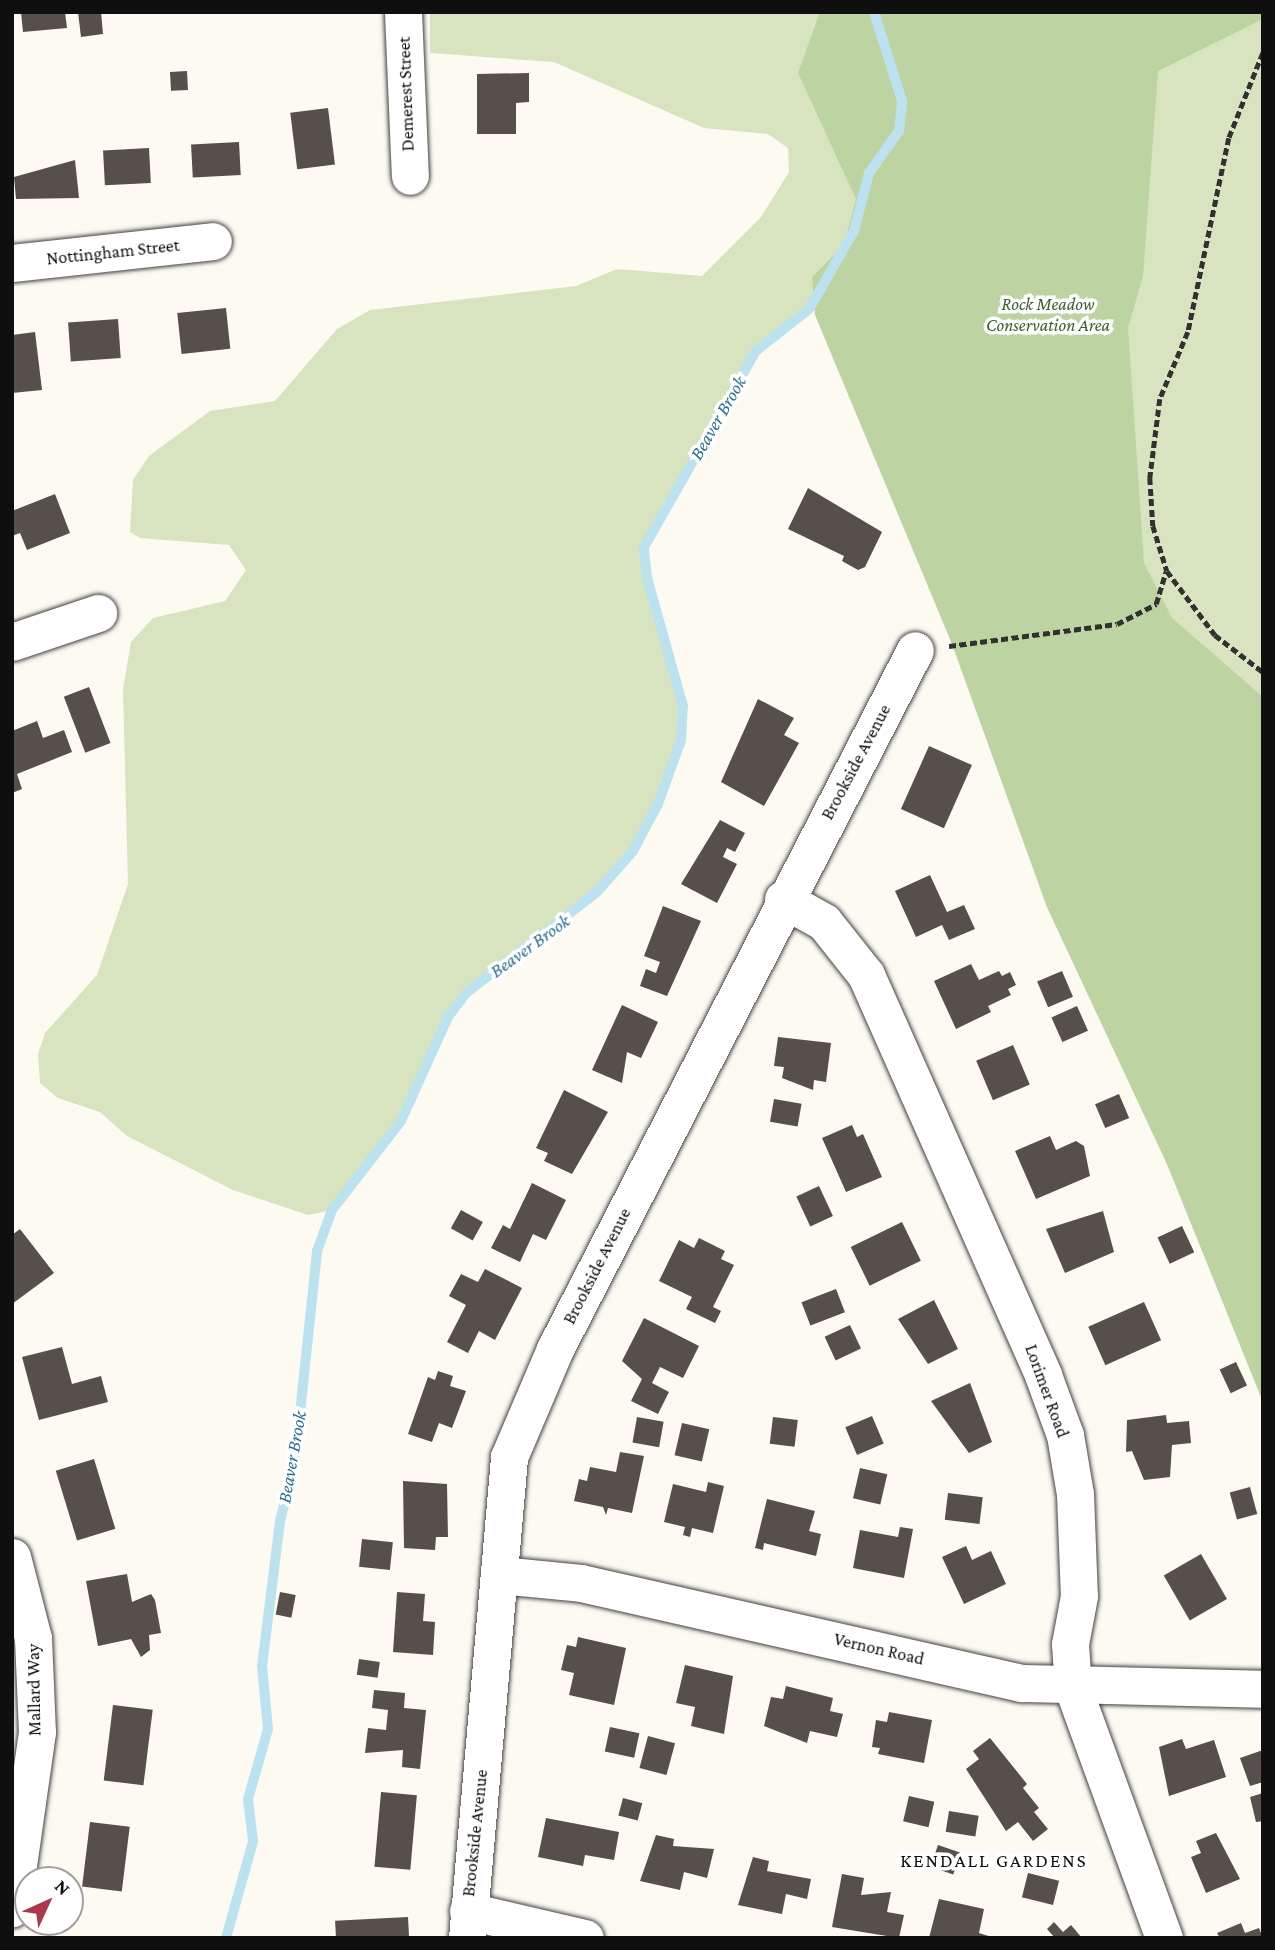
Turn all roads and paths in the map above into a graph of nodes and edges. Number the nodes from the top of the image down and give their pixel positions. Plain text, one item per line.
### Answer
1 (403, 12) edge
2 (1263, 53) edge
3 (410, 176) dead end
4 (213, 241) dead end
5 (12, 263) edge
6 (1167, 571) junction
7 (98, 612) dead end
8 (12, 642) edge
9 (915, 650) joint
10 (1263, 672) edge
11 (783, 899) junction
12 (12, 1557) edge
13 (499, 1576) junction
14 (1073, 1688) junction
15 (1263, 1689) edge
16 (12, 1908) edge
17 (468, 1924) edge
18 (584, 1938) edge
19 (1164, 1938) edge

1 - 3 street, Demerest Street
2 - 6 path
4 - 5 street, Nottingham Street
6 - 9 path
6 - 10 path
7 - 8 street
9 - 11 street, Brookside Avenue
11 - 13 street, Brookside Avenue
11 - 14 street, Lorimer Road
12 - 16 street, Mallard Way
13 - 14 street, Vernon Road
13 - 17 street, Brookside Avenue
14 - 15 street, Vernon Road
14 - 19 street, Lorimer Road
17 - 18 street

